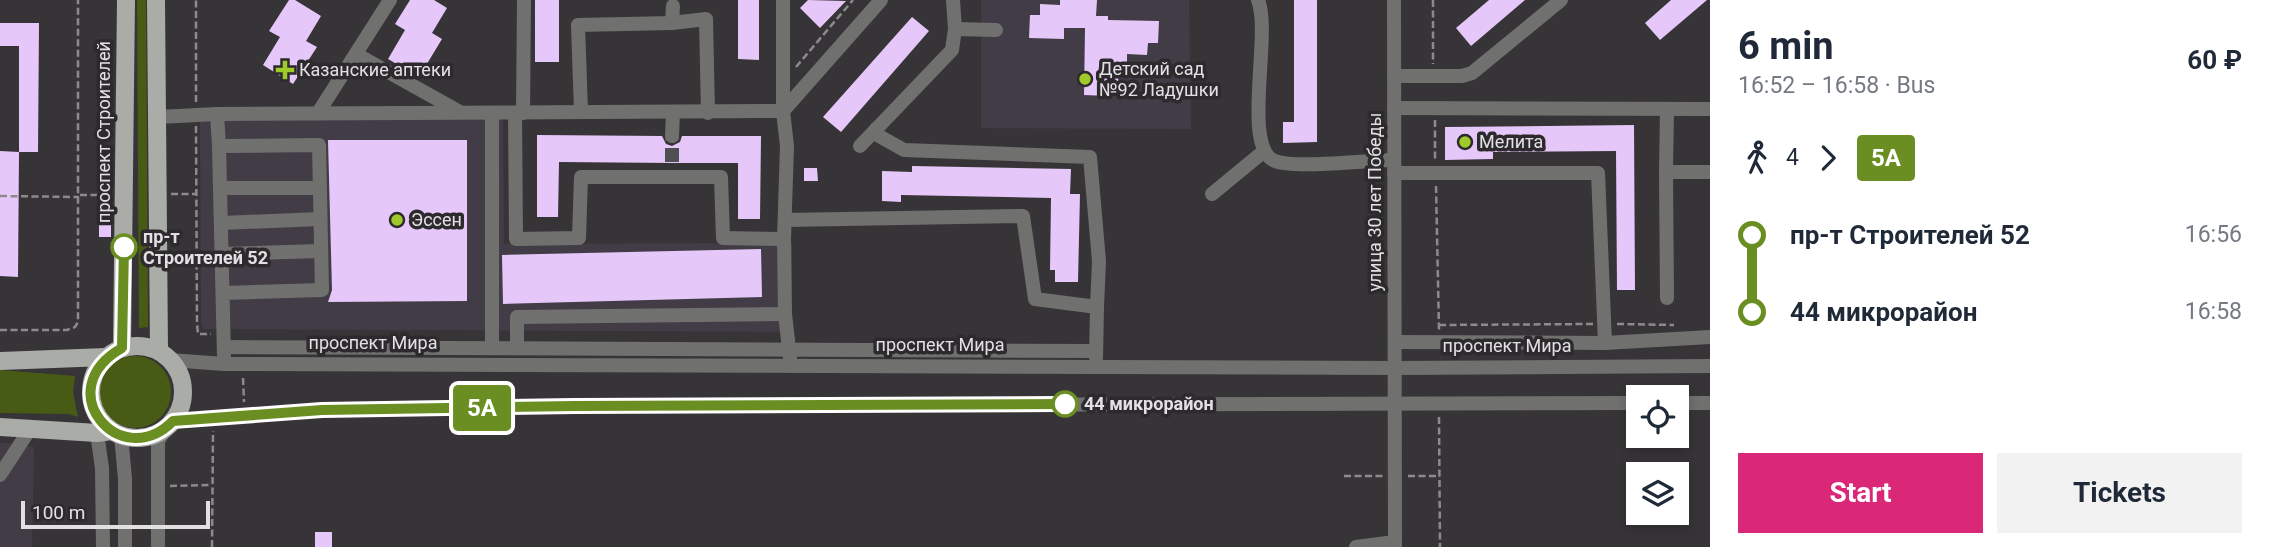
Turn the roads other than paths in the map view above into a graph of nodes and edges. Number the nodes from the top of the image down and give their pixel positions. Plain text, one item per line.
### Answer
1 (126, 0) edge
2 (156, 0) edge
3 (390, 0) edge
4 (524, 0) edge
5 (783, 0) edge
6 (881, 0) edge
7 (953, 0) edge
8 (1258, 0) edge
9 (1394, 0) edge
10 (1561, 0) edge
11 (673, 6) dead end
12 (672, 23) junction
13 (955, 29) junction
14 (996, 30) dead end
15 (356, 54) junction
16 (1394, 76) junction
17 (1394, 108) junction
18 (1667, 109) junction
19 (1710, 109) edge
20 (783, 111) junction
21 (581, 112) junction
22 (673, 112) junction
23 (318, 113) junction
24 (461, 113) junction
25 (492, 113) junction
26 (519, 113) junction
27 (708, 113) junction
28 (217, 114) junction
29 (158, 117) junction
30 (877, 129) junction
31 (672, 136) tunnel mouth
32 (219, 146) junction
33 (860, 146) dead end
34 (1263, 152) junction
35 (1394, 166) junction
36 (1666, 172) junction
37 (1710, 172) edge
38 (220, 188) junction
39 (319, 188) junction
40 (1212, 194) dead end
41 (320, 219) junction
42 (785, 220) junction
43 (221, 223) junction
44 (784, 239) junction
45 (321, 251) junction
46 (222, 254) junction
47 (223, 293) junction
48 (1667, 298) dead end
49 (1097, 307) junction
50 (785, 314) junction
51 (1710, 337) edge
52 (223, 342) junction
53 (1395, 342) junction
54 (1605, 343) junction
55 (492, 348) junction
56 (517, 348) junction
57 (789, 349) junction
58 (1096, 351) junction
59 (114, 352) junction
60 (164, 356) junction
61 (0, 361) edge
62 (223, 364) junction
63 (792, 366) junction
64 (1710, 366) edge
65 (1096, 367) junction
66 (1395, 368) junction
67 (1395, 403) junction
68 (1626, 403) edge
69 (1689, 403) edge
70 (1710, 403) edge
71 (169, 425) junction
72 (0, 427) edge
73 (30, 429) junction
74 (110, 433) junction
75 (0, 475) edge
76 (1395, 545) edge
77 (103, 547) edge
78 (125, 547) edge
79 (158, 547) edge
80 (1356, 547) edge

1 - 59 main road, проспект Строителей
2 - 29 main road
3 - 15 street
4 - 26 street
5 - 20 street
6 - 20 street
7 - 13 street
8 - 34 street
9 - 16 street, улица 30 лет Победы
10 - 16 street
11 - 12 street
12 - 21 street
12 - 27 street
13 - 14 street
13 - 30 street
15 - 23 street
15 - 24 street
16 - 17 street, улица 30 лет Победы
17 - 18 street
17 - 35 street, улица 30 лет Победы
18 - 19 street
18 - 36 street
20 - 27 street
20 - 42 street
21 - 22 street
21 - 26 street
22 - 27 street
22 - 31 street
23 - 24 street
23 - 28 street
24 - 25 street
25 - 26 street
25 - 55 street
26 - 44 street
28 - 29 street
28 - 32 street
29 - 60 main road
30 - 33 street
30 - 49 street
32 - 38 street
32 - 39 street
34 - 35 street
34 - 40 street
35 - 53 street, улица 30 лет Победы
35 - 54 street
36 - 37 street
36 - 48 street
38 - 39 street
38 - 43 street
39 - 41 street
41 - 43 street
41 - 45 street
42 - 44 street
42 - 49 street
43 - 46 street
44 - 50 street
45 - 46 street
45 - 47 street
46 - 47 street
47 - 52 street
49 - 58 street
50 - 56 street
50 - 57 street
51 - 54 street
52 - 55 street
52 - 62 street
53 - 54 street
53 - 66 street, улица 30 лет Победы
55 - 56 street
56 - 57 street
57 - 58 street
57 - 63 street
58 - 65 street
59 - 60 main road
59 - 61 main road
59 - 74 main road
60 - 62 street, проспект Мира
60 - 71 main road
62 - 63 street, проспект Мира
63 - 65 street, проспект Мира
64 - 66 street, проспект Мира
65 - 66 street, проспект Мира
66 - 67 street, улица 30 лет Победы
67 - 68 street
67 - 71 street
67 - 76 street, улица 30 лет Победы
69 - 70 street
71 - 74 main road
71 - 79 street
72 - 73 main road
73 - 74 main road
73 - 75 street
74 - 77 street
74 - 78 street
76 - 80 street

